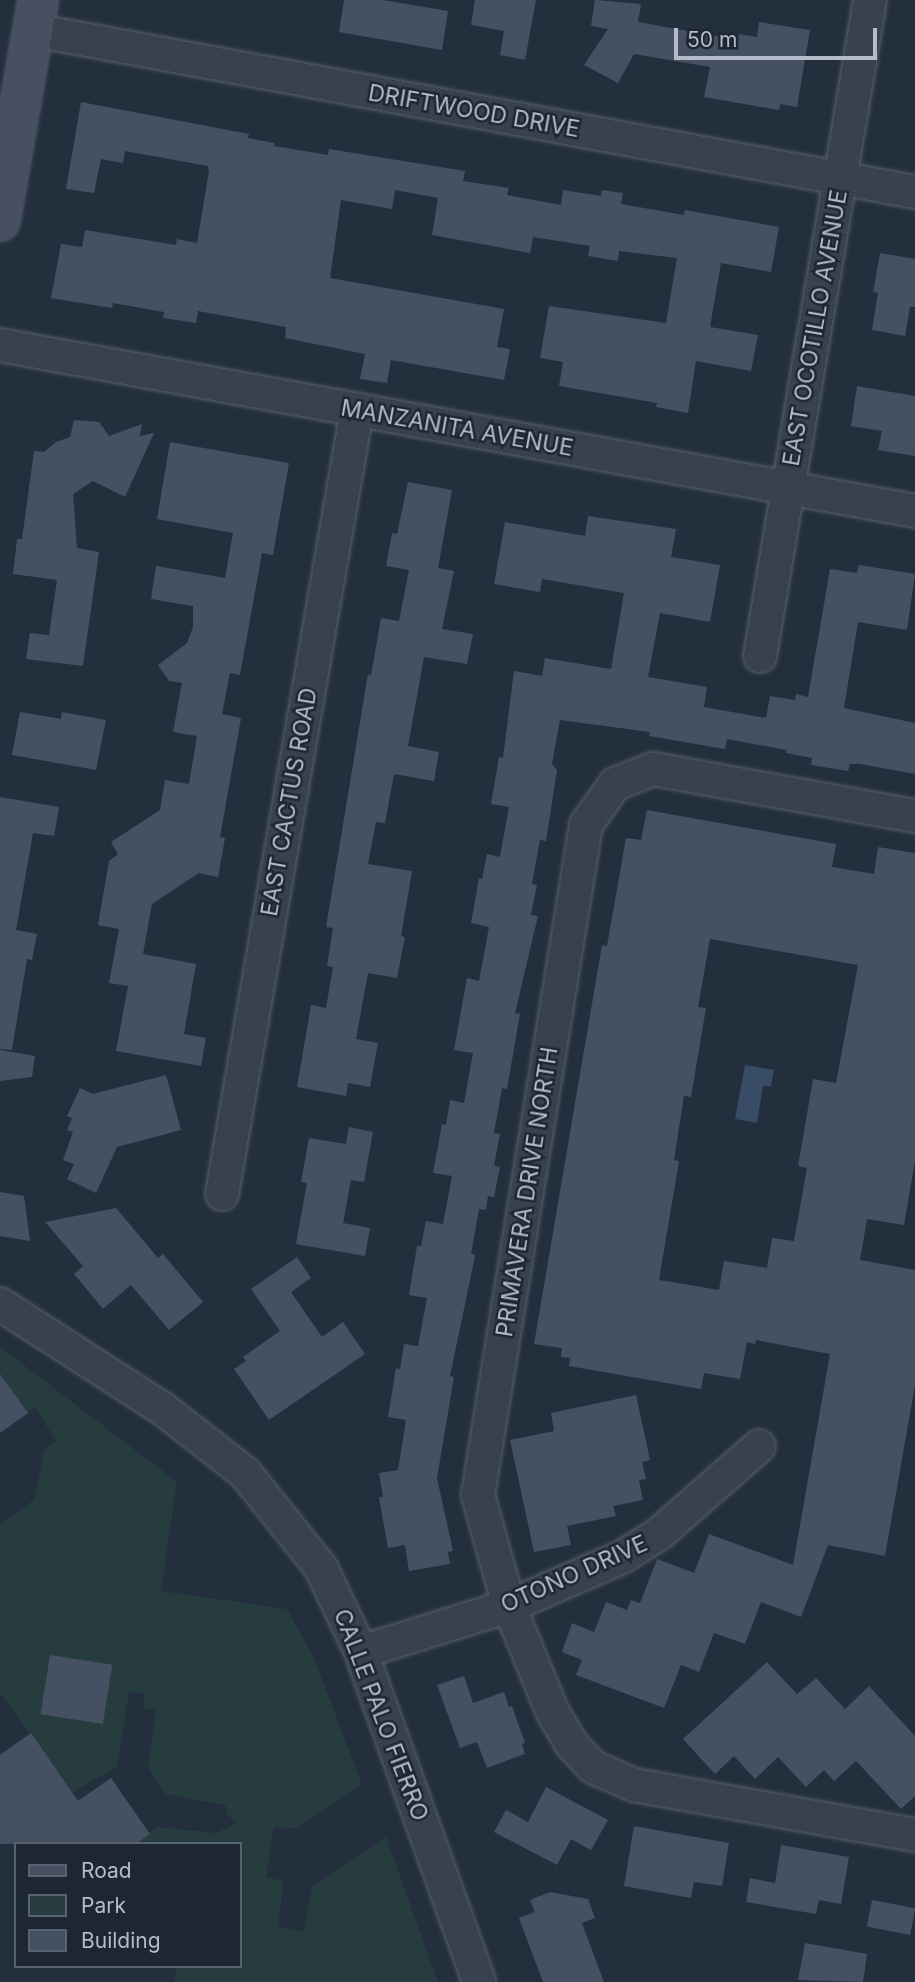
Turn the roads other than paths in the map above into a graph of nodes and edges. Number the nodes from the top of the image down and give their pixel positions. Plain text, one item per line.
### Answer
1 (870, 0) edge
2 (36, 15) edge
3 (11, 100) edge
4 (840, 178) junction
5 (915, 192) edge
6 (0, 221) edge
7 (0, 345) edge
8 (357, 410) junction
9 (788, 488) junction
10 (915, 511) edge
11 (760, 656) dead end
12 (915, 816) edge
13 (222, 1194) dead end
14 (0, 1304) edge
15 (759, 1446) dead end
16 (509, 1606) junction
17 (361, 1652) junction
18 (915, 1835) edge
19 (479, 1982) edge

1 - 4 street, EAST OCOTILLO AVENUE
2 - 3 street
2 - 4 street, DRIFTWOOD DRIVE
3 - 6 street
4 - 5 street, DRIFTWOOD DRIVE
4 - 9 street, EAST OCOTILLO AVENUE
7 - 8 street, MANZANITA AVENUE
8 - 9 street, MANZANITA AVENUE
8 - 13 street, EAST CACTUS ROAD
9 - 10 street, MANZANITA AVENUE
9 - 11 street, EAST OCOTILLO AVENUE
12 - 16 street, PRIMAVERA DRIVE NORTH
14 - 17 street, CALLE PALO FIERRO
15 - 16 street, OTONO DRIVE
16 - 17 street, OTONO DRIVE
16 - 18 street, PRIMAVERA DRIVE NORTH
17 - 19 street, CALLE PALO FIERRO

